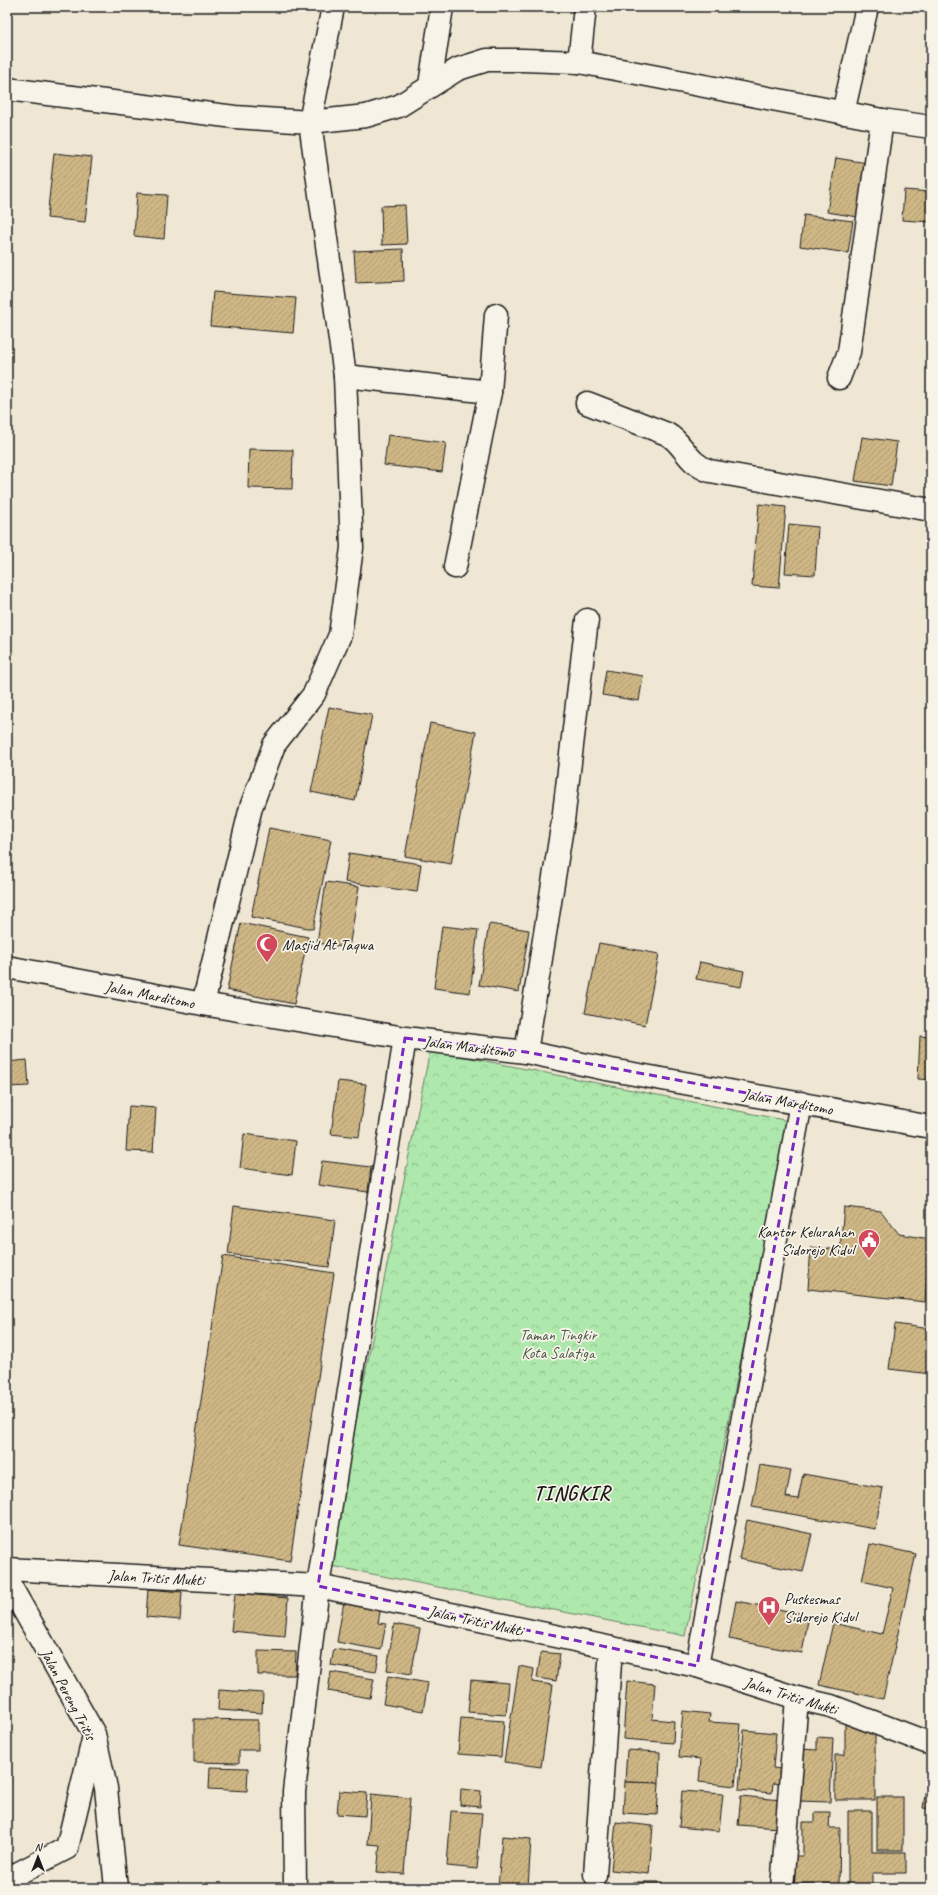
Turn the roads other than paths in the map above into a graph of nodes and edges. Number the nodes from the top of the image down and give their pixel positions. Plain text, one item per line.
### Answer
1 (333, 7) edge
2 (442, 7) edge
3 (585, 7) edge
4 (866, 7) edge
5 (579, 62) junction
6 (430, 85) junction
7 (7, 89) edge
8 (843, 113) junction
9 (882, 120) junction
10 (310, 122) junction
11 (931, 127) edge
12 (496, 315) dead end
13 (345, 376) junction
14 (839, 378) dead end
15 (490, 392) junction
16 (587, 403) dead end
17 (931, 510) edge
18 (455, 567) dead end
19 (587, 620) dead end
20 (7, 967) edge
21 (203, 1004) junction
22 (405, 1038) junction
23 (526, 1052) junction
24 (801, 1103) junction
25 (931, 1127) edge
26 (7, 1569) edge
27 (7, 1580) edge
28 (318, 1586) junction
29 (611, 1648) junction
30 (697, 1666) junction
31 (797, 1698) junction
32 (94, 1734) junction
33 (931, 1744) edge
34 (595, 1874) dead end
35 (7, 1879) edge
36 (116, 1888) edge
37 (295, 1888) edge
38 (782, 1888) edge

1 - 10 street
2 - 6 street
3 - 5 street
4 - 8 street
5 - 6 street
5 - 8 street
6 - 10 street
7 - 10 street
8 - 9 street
9 - 11 street
9 - 14 street
10 - 13 street
12 - 15 street
13 - 15 street
13 - 21 street
15 - 18 street
16 - 17 street
19 - 23 street
20 - 21 street, Jalan Marditomo
21 - 22 street, Jalan Marditomo
22 - 23 street, Jalan Marditomo
22 - 28 street
23 - 24 street, Jalan Marditomo
24 - 25 street, Jalan Marditomo
24 - 30 street
26 - 28 street, Jalan Tritis Mukti
27 - 32 street, Jalan Pereng Tritis
28 - 29 street, Jalan Tritis Mukti
28 - 37 street
29 - 30 street, Jalan Tritis Mukti
29 - 34 street
30 - 31 street, Jalan Tritis Mukti
31 - 33 street, Jalan Tritis Mukti
31 - 38 street
32 - 35 street
32 - 36 street, Jalan Pereng Tritis

